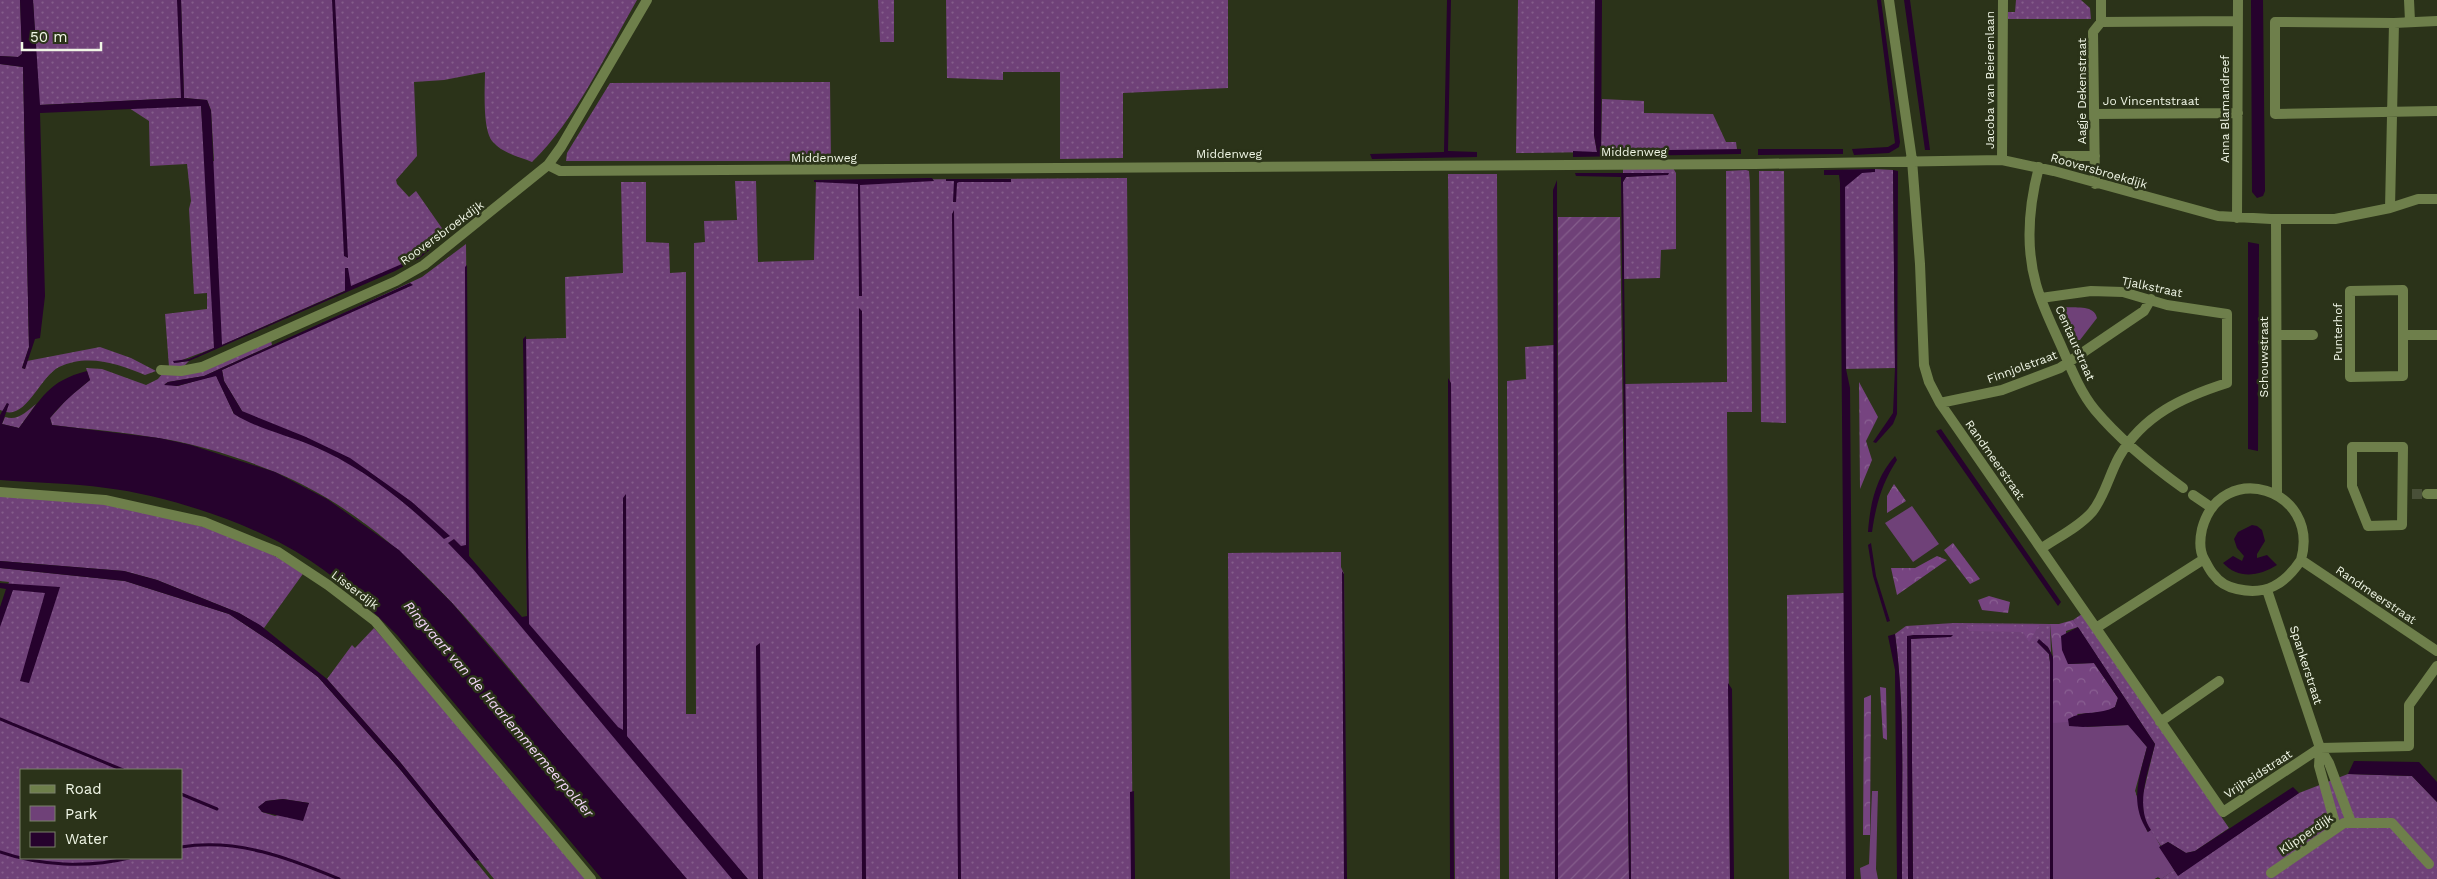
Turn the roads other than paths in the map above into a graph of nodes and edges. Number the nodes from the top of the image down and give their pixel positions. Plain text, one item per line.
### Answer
1 (648, 0) edge
2 (1889, 0) edge
3 (2003, 0) edge
4 (2101, 0) edge
5 (2238, 0) edge
6 (2410, 0) edge
7 (2238, 21) junction
8 (2410, 21) junction
9 (2437, 21) edge
10 (2101, 22) junction
11 (2394, 23) junction
12 (2437, 111) edge
13 (2393, 112) junction
14 (2238, 113) junction
15 (2094, 114) junction
16 (2060, 156) dead end
17 (2095, 156) junction
18 (1912, 160) junction
19 (2002, 160) junction
20 (548, 165) junction
21 (2039, 167) junction
22 (2095, 184) junction
23 (2437, 199) edge
24 (2390, 208) junction
25 (2237, 218) junction
26 (2276, 219) junction
27 (2041, 298) junction
28 (2151, 300) junction
29 (2277, 335) junction
30 (2313, 335) dead end
31 (2403, 335) junction
32 (2437, 335) edge
33 (2069, 363) junction
34 (161, 370) dead end
35 (1940, 403) junction
36 (2127, 444) junction
37 (2183, 488) dead end
38 (0, 492) edge
39 (2407, 494) joint
40 (2193, 495) dead end
41 (2277, 495) junction
42 (2212, 508) junction
43 (2042, 548) junction
44 (2204, 558) junction
45 (2300, 560) junction
46 (2267, 590) junction
47 (2096, 628) junction
48 (2437, 652) edge
49 (2437, 666) edge
50 (2219, 682) dead end
51 (2160, 722) junction
52 (2320, 748) junction
53 (2350, 822) junction
54 (2336, 827) junction
55 (2429, 864) dead end
56 (2272, 872) dead end
57 (591, 879) edge

1 - 20 street, Rooversbroekdijk
2 - 18 street
3 - 19 street, Jacoba van Beierenlaan
4 - 10 street, Aagje Dekenstraat
5 - 7 street, Anna Blamandreef
6 - 8 street
7 - 10 street
7 - 14 street, Anna Blamandreef
8 - 9 street
8 - 11 street
10 - 15 street, Aagje Dekenstraat
11 - 13 street
11 - 13 street
12 - 13 street
13 - 24 street
14 - 15 street, Jo Vincentstraat
14 - 25 street, Anna Blamandreef
15 - 17 street, Aagje Dekenstraat
16 - 17 street
17 - 22 street, Aagje Dekenstraat
18 - 19 street, Rooversbroekdijk
18 - 20 street, Middenweg
18 - 35 street, Randmeerstraat
19 - 21 street, Rooversbroekdijk
20 - 34 street, Rooversbroekdijk
21 - 22 street, Rooversbroekdijk
21 - 27 street, Centaurstraat
22 - 25 street, Rooversbroekdijk
23 - 24 street, Rooversbroekdijk
24 - 26 street, Rooversbroekdijk
25 - 26 street, Rooversbroekdijk
26 - 29 street, Schouwstraat
27 - 28 street, Tjalkstraat
27 - 33 street, Centaurstraat
28 - 33 street, Finnjolstraat
28 - 36 street, Tjalkstraat
29 - 30 street
29 - 41 street, Schouwstraat
31 - 31 street, Punterhof
31 - 32 street
33 - 35 street, Finnjolstraat
33 - 36 street, Centaurstraat
35 - 43 street, Randmeerstraat
36 - 37 street, Centaurstraat
36 - 43 street
38 - 57 street, Lisserdijk
39 - 39 street
40 - 42 street
41 - 42 street
41 - 45 street
42 - 44 street
43 - 47 street, Randmeerstraat
44 - 46 street
44 - 47 street
45 - 46 street
45 - 48 street, Randmeerstraat
46 - 52 street, Spankerstraat
47 - 51 street, Vrijheidstraat
49 - 52 street
50 - 51 street
51 - 52 street, Vrijheidstraat
52 - 53 street, Spankerstraat
52 - 54 street, Spankerstraat
53 - 54 street, Klipperdijk
53 - 55 street, Klipperdijk
54 - 56 street, Klipperdijk

